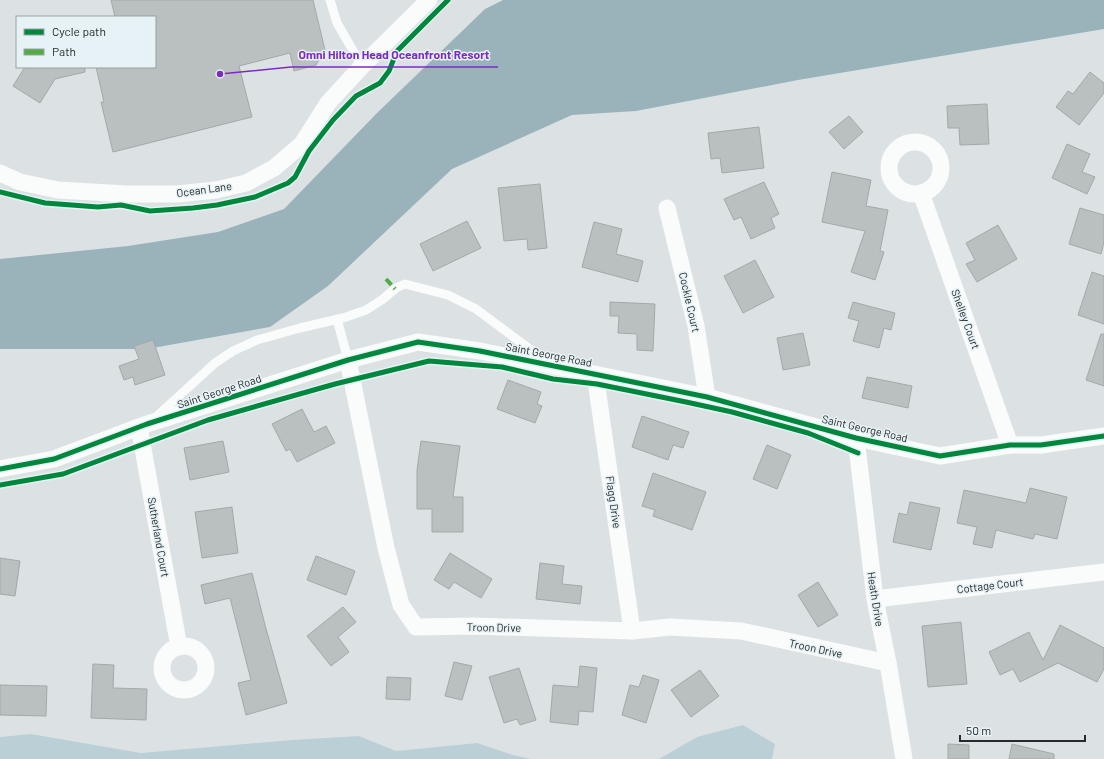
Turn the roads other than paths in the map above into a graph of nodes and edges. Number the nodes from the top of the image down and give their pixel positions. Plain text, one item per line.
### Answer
1 (330, 0) edge
2 (429, 0) edge
3 (362, 66) junction
4 (0, 173) edge
5 (921, 194) dead end
6 (667, 208) dead end
7 (337, 319) junction
8 (348, 360) junction
9 (552, 365) junction
10 (596, 374) junction
11 (707, 397) junction
12 (143, 426) junction
13 (1104, 436) edge
14 (856, 438) junction
15 (1010, 445) junction
16 (0, 469) edge
17 (1104, 572) edge
18 (875, 599) junction
19 (632, 631) junction
20 (179, 647) dead end
21 (888, 663) junction
22 (904, 759) edge

1 - 3 lane
2 - 3 street, Ocean Lane
3 - 4 street, Ocean Lane
5 - 15 street, Shelley Court
6 - 11 street, Cockle Court
7 - 8 lane, Troon Drive
7 - 9 lane
7 - 12 lane
8 - 9 street, Saint George Road
8 - 12 street, Saint George Road
8 - 19 street, Troon Drive
9 - 10 street, Saint George Road
10 - 11 street, Saint George Road
10 - 19 street, Flagg Drive
11 - 14 street, Saint George Road
12 - 16 street, Saint George Road
12 - 20 street, Sutherland Court
13 - 15 street, Saint George Road
14 - 15 street, Saint George Road
14 - 18 street, Heath Drive
17 - 18 street, Cottage Court
18 - 21 street, Heath Drive
19 - 21 street, Troon Drive
21 - 22 street, Heath Drive

